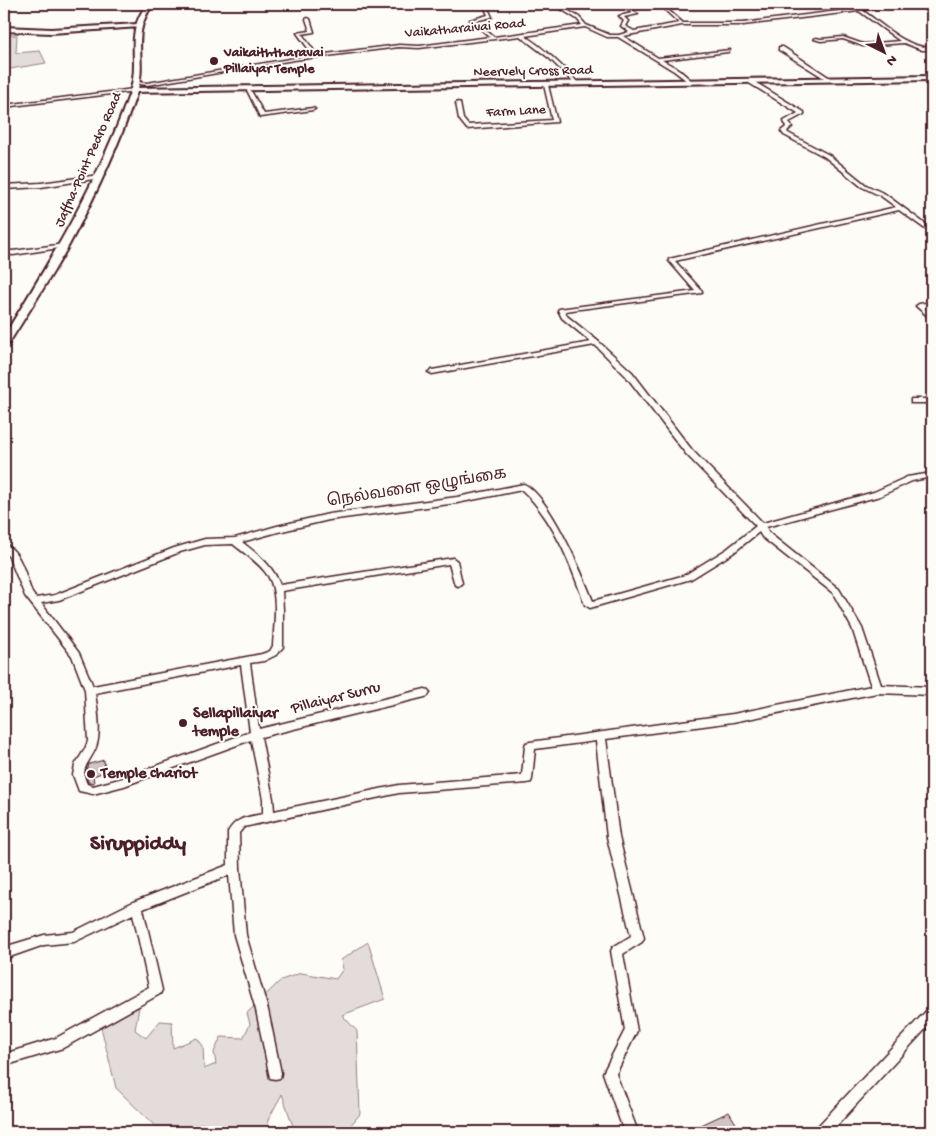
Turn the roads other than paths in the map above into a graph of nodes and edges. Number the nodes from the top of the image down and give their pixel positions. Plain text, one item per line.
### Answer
1 (150, 4) edge
2 (503, 4) edge
3 (555, 4) edge
4 (892, 4) edge
5 (852, 6) dead end
6 (627, 8) dead end
7 (858, 9) junction
8 (667, 10) dead end
9 (308, 19) dead end
10 (682, 24) junction
11 (138, 26) junction
12 (585, 26) junction
13 (4, 29) edge
14 (633, 32) junction
15 (521, 35) junction
16 (619, 36) junction
17 (493, 38) junction
18 (816, 39) dead end
19 (903, 42) junction
20 (781, 48) dead end
21 (932, 49) edge
22 (728, 51) dead end
23 (316, 56) junction
24 (658, 59) junction
25 (932, 78) edge
26 (831, 80) junction
27 (751, 82) junction
28 (691, 83) junction
29 (576, 84) junction
30 (546, 85) junction
31 (135, 86) junction
32 (248, 89) junction
33 (458, 103) dead end
34 (4, 106) edge
35 (313, 109) dead end
36 (99, 177) junction
37 (4, 187) edge
38 (900, 208) junction
39 (932, 232) edge
40 (64, 246) junction
41 (4, 252) edge
42 (932, 304) edge
43 (932, 318) edge
44 (4, 343) edge
45 (596, 344) junction
46 (432, 372) dead end
47 (914, 401) dead end
48 (932, 401) edge
49 (932, 475) edge
50 (762, 526) junction
51 (236, 541) junction
52 (4, 547) edge
53 (458, 583) dead end
54 (278, 588) junction
55 (34, 601) junction
56 (245, 660) junction
57 (877, 689) junction
58 (90, 690) junction
59 (932, 690) edge
60 (425, 693) dead end
61 (255, 734) junction
62 (601, 737) junction
63 (269, 818) junction
64 (234, 868) junction
65 (136, 906) junction
66 (4, 953) edge
67 (932, 1013) edge
68 (4, 1060) edge
69 (275, 1073) dead end
70 (631, 1132) edge
71 (822, 1132) edge

1 - 11 main road, Jaffna-Point Pedro Road
2 - 17 street
3 - 12 street
4 - 7 street
5 - 7 street
6 - 14 street
7 - 10 street
7 - 19 street
8 - 10 street
9 - 23 street
10 - 14 street
11 - 13 street
11 - 31 main road, Jaffna-Point Pedro Road
12 - 15 street, Vaikatharaivai Road
12 - 16 street
14 - 16 street
15 - 17 street, Vaikatharaivai Road
15 - 29 street
16 - 24 street
17 - 23 street, Vaikatharaivai Road
18 - 19 street
19 - 21 street
20 - 26 street
22 - 24 street
23 - 31 street, Vaikatharaivai Road
24 - 28 street
25 - 26 street, Neervely Cross Road
26 - 27 street, Neervely Cross Road
27 - 28 street, Neervely Cross Road
27 - 38 street
28 - 29 street, Neervely Cross Road
29 - 30 street, Neervely Cross Road
30 - 32 street, Neervely Cross Road
30 - 33 street, Farm Lane
31 - 32 street, Neervely Cross Road
31 - 34 street, Vaikatharaivai Road
31 - 36 main road, Jaffna-Point Pedro Road
32 - 35 street
36 - 37 street
36 - 40 main road, Jaffna-Point Pedro Road
38 - 39 street
38 - 45 street
40 - 41 street
40 - 44 main road, Jaffna-Point Pedro Road
42 - 43 street
45 - 46 street
45 - 50 street
47 - 48 street
49 - 50 street, நெல்வளை ஒழுங்கை
50 - 51 street, நெல்வளை ஒழுங்கை
50 - 57 street
51 - 54 street
51 - 55 street, நெல்வளை ஒழுங்கை
52 - 55 street
53 - 54 street
54 - 56 street
55 - 58 street, Pillaiyar Surru
56 - 58 street
56 - 61 street
57 - 59 street
57 - 62 street
58 - 61 street, Pillaiyar Surru
60 - 61 street, Pillaiyar Surru
61 - 63 street
62 - 63 street
62 - 70 street
63 - 64 street
64 - 65 street
64 - 69 street
65 - 66 street
65 - 68 street
67 - 71 street

